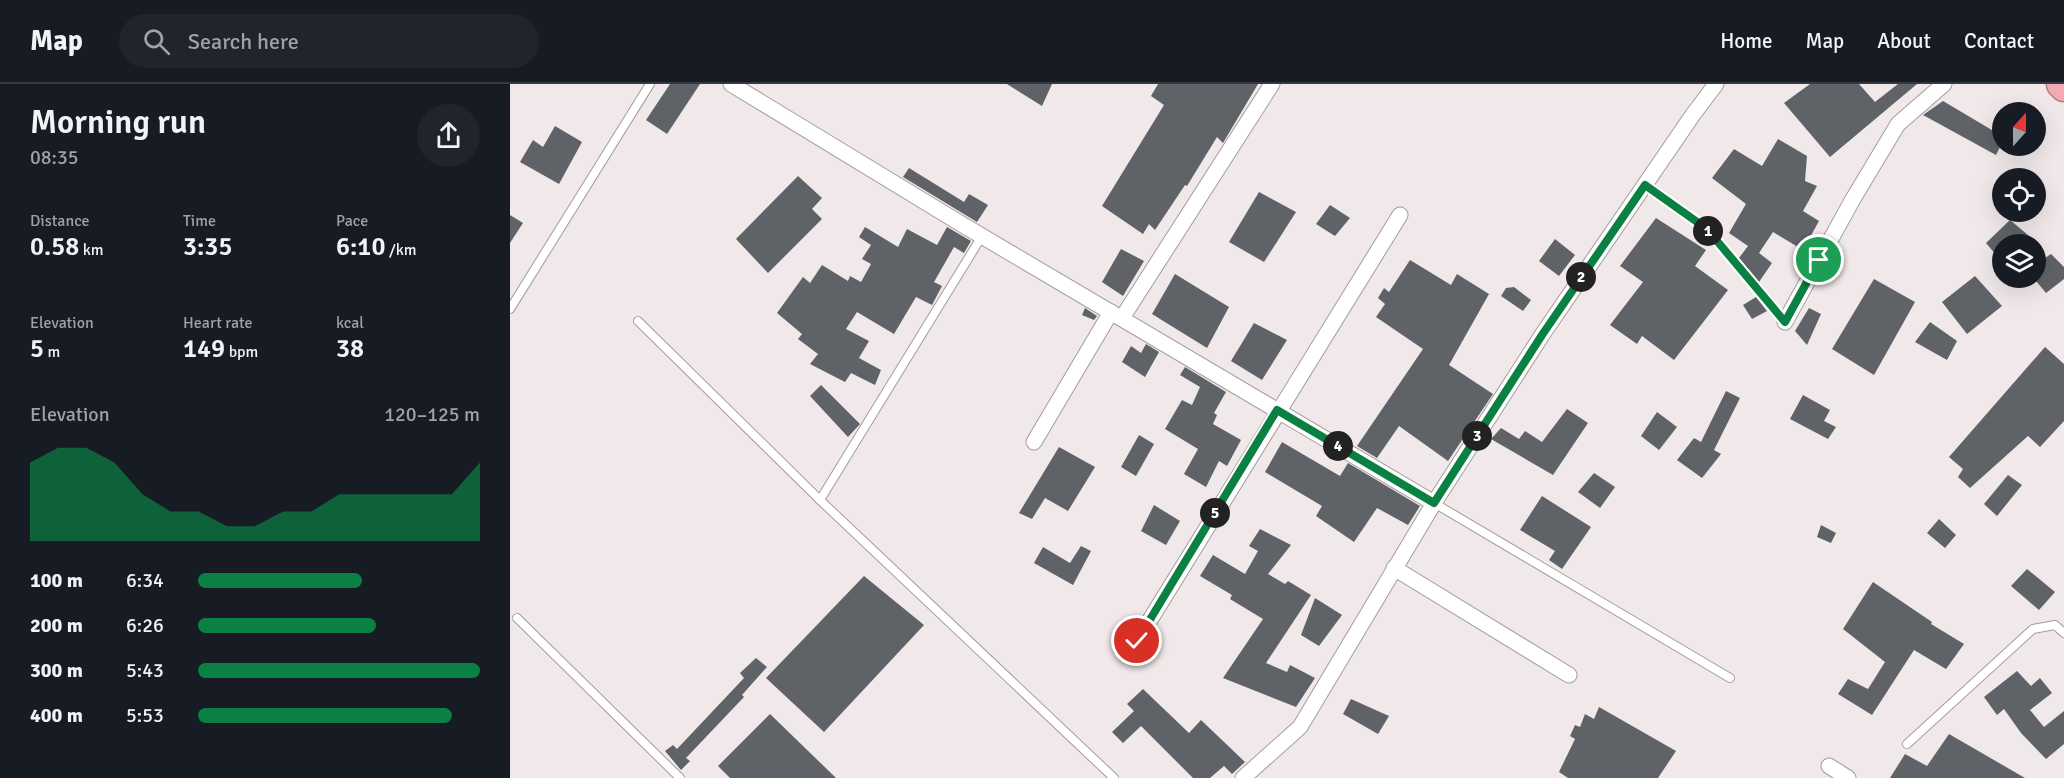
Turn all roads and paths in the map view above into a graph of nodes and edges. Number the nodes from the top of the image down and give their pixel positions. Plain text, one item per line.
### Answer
1 (650, 84) edge
2 (731, 84) edge
3 (1272, 84) edge
4 (1716, 84) edge
5 (1944, 84) edge
6 (1645, 185) junction
7 (1400, 215) dead end
8 (982, 236) junction
9 (510, 309) edge
10 (1117, 315) junction
11 (638, 321) dead end
12 (1785, 322) joint
13 (1277, 410) junction
14 (1034, 442) dead end
15 (820, 500) junction
16 (1434, 503) junction
17 (1394, 568) junction
18 (517, 618) dead end
19 (2064, 633) edge
20 (1137, 641) dead end
21 (1569, 675) dead end
22 (1730, 678) dead end
23 (1907, 744) dead end
24 (1829, 766) dead end
25 (680, 778) edge
26 (1114, 778) edge
27 (1243, 778) edge
28 (1848, 778) edge

1 - 9 lane
2 - 8 street
3 - 10 street
4 - 6 street
5 - 12 street
6 - 12 lane
6 - 16 street
7 - 13 street
8 - 10 street
8 - 15 lane
10 - 13 street
10 - 14 street
11 - 15 lane
13 - 16 street
13 - 20 street
15 - 26 lane
16 - 17 street
16 - 22 lane
17 - 21 street
17 - 27 street
18 - 25 lane
19 - 23 lane
24 - 28 street

